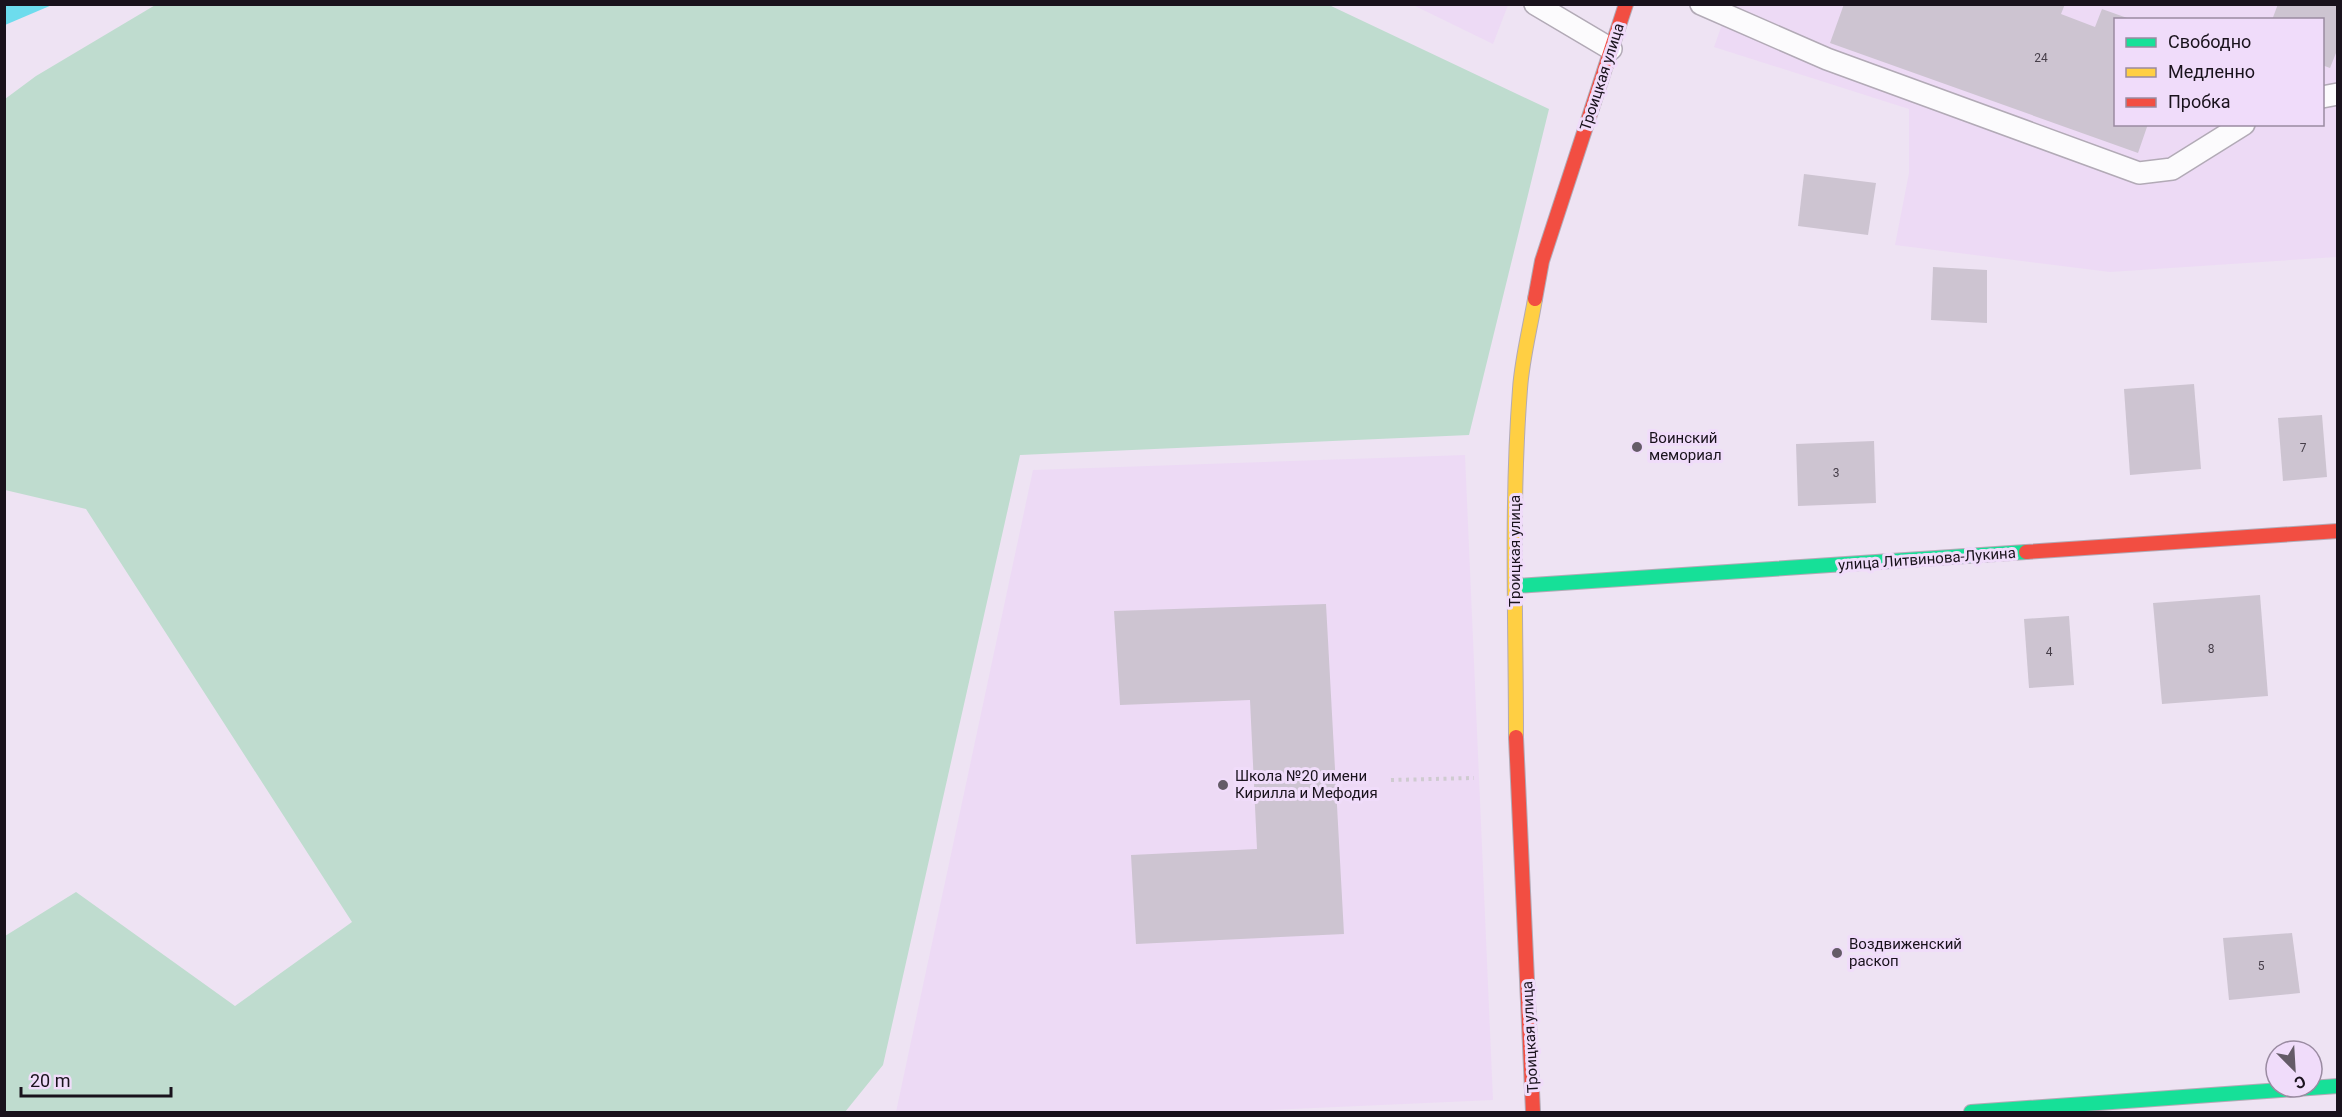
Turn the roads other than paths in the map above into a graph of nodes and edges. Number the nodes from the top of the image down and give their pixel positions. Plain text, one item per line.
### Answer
1 (1535, 4) edge
2 (1626, 4) edge
3 (1701, 4) edge
4 (1611, 49) junction
5 (2241, 126) edge
6 (2337, 531) edge
7 (1516, 586) junction
8 (2337, 1086) edge
9 (1533, 1113) edge
10 (1971, 1113) edge

1 - 4 lane
2 - 4 street, Троицкая улица
3 - 5 lane
4 - 7 street, Троицкая улица
6 - 7 street, улица Литвинова-Лукина
7 - 9 street, Троицкая улица
8 - 10 street

